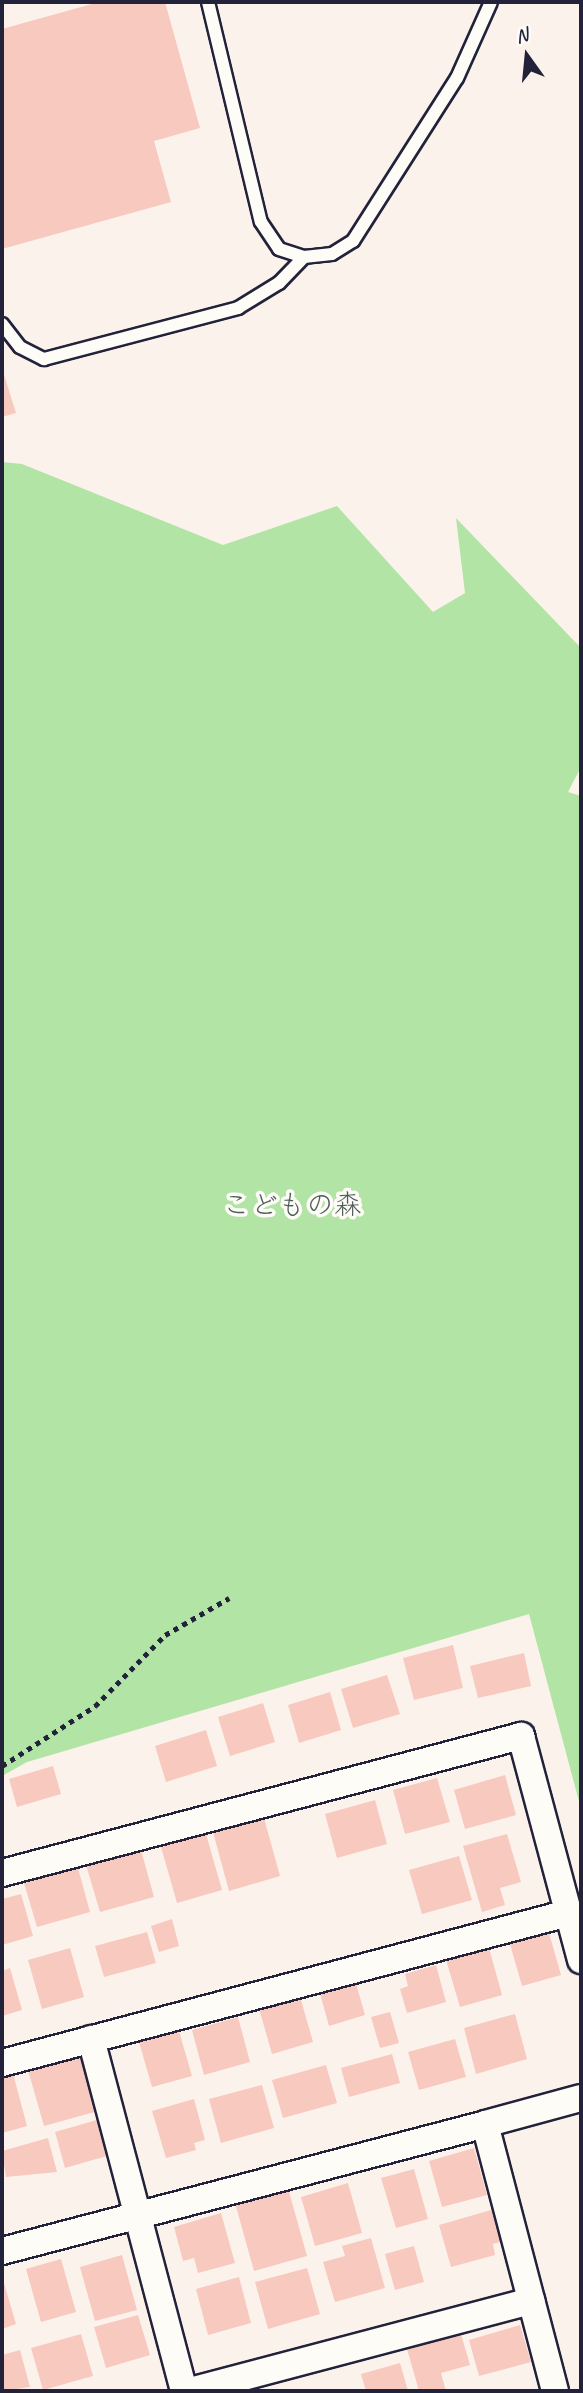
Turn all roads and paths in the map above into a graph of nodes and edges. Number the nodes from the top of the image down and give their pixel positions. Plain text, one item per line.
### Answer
1 (208, 2) edge
2 (491, 2) edge
3 (304, 257) junction
4 (2, 324) edge
5 (229, 1598) dead end
6 (2, 1766) edge
7 (2, 1873) edge
8 (568, 1913) junction
9 (581, 1960) edge
10 (90, 2039) junction
11 (2, 2063) edge
12 (581, 2098) edge
13 (485, 2124) junction
14 (137, 2215) junction
15 (2, 2251) edge
16 (531, 2301) junction
17 (184, 2391) edge
18 (190, 2391) edge
19 (555, 2391) edge

1 - 3 lane
2 - 3 lane
3 - 4 lane
5 - 6 path
7 - 8 street
8 - 9 street
8 - 10 street
10 - 11 street
10 - 14 street
12 - 13 street
13 - 14 street
13 - 16 street
14 - 15 street
14 - 17 street
16 - 18 street
16 - 19 street

